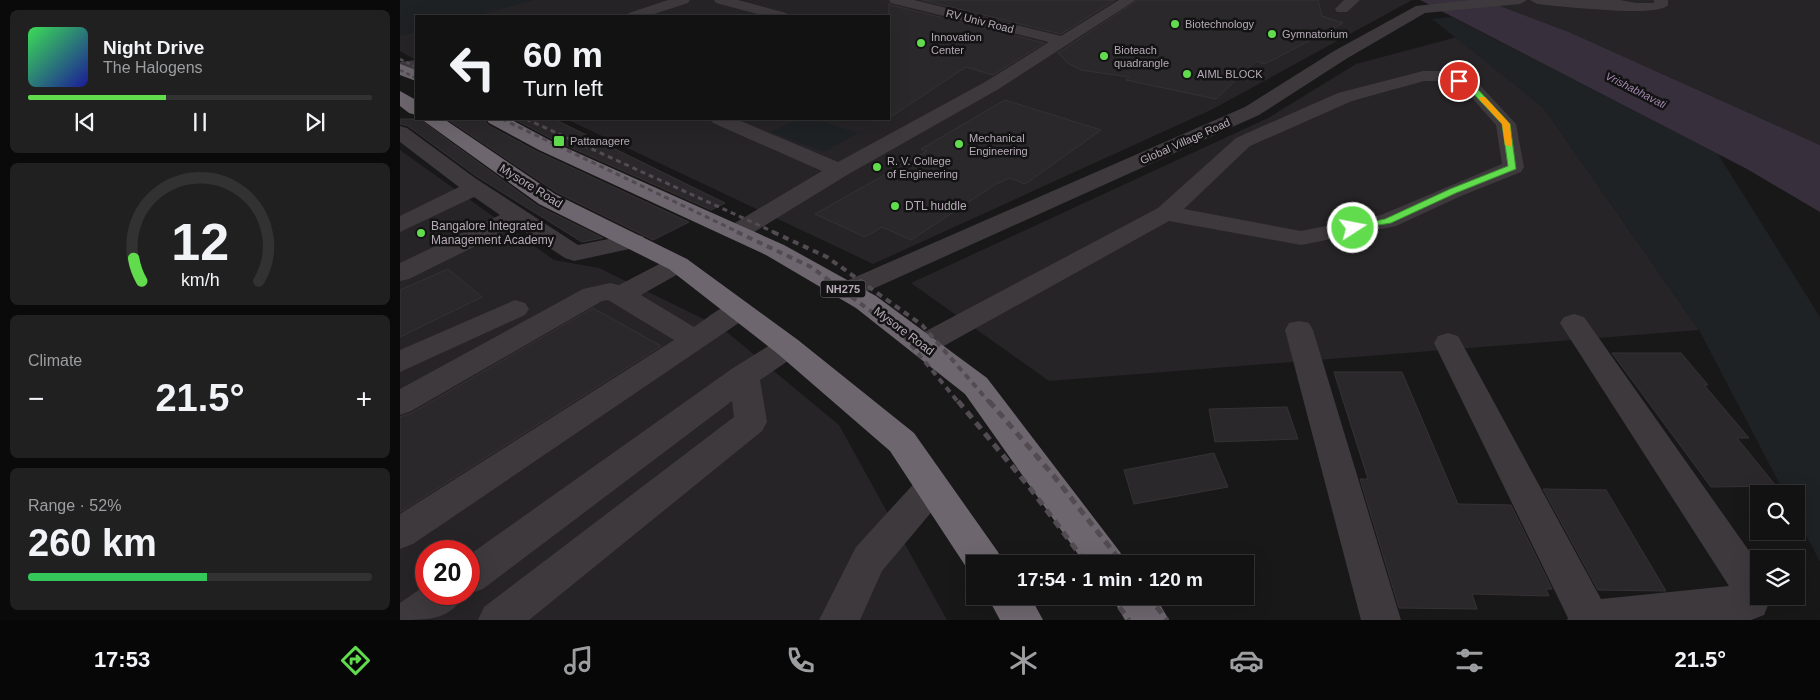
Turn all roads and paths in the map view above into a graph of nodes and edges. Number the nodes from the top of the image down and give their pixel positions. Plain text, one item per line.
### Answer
1 (683, 0) edge
2 (896, 0) edge
3 (1129, 0) edge
4 (1512, 0) edge
5 (1520, 0) edge
6 (1537, 0) edge
7 (1608, 0) edge
8 (1661, 0) edge
9 (710, 2) edge
10 (1629, 6) junction
11 (637, 15) edge
12 (668, 15) edge
13 (776, 15) edge
14 (1063, 41) junction
15 (432, 120) edge
16 (498, 120) edge
17 (722, 120) edge
18 (406, 142) edge
19 (839, 170) junction
20 (475, 188) junction
21 (1166, 213) junction
22 (517, 216) junction
23 (400, 225) edge
24 (737, 232) junction
25 (634, 241) junction
26 (678, 264) junction
27 (400, 273) edge
28 (846, 291) junction
29 (621, 295) junction
30 (515, 309) dead end
31 (739, 310) junction
32 (1574, 323) dead end
33 (1299, 330) dead end
34 (695, 340) junction
35 (1448, 343) dead end
36 (923, 345) junction
37 (788, 347) junction
38 (400, 362) edge
39 (744, 376) junction
40 (400, 403) edge
41 (932, 487) junction
42 (400, 533) edge
43 (978, 555) edge
44 (1100, 555) edge
45 (480, 569) edge
46 (430, 605) edge
47 (1013, 605) edge
48 (1138, 605) edge
49 (409, 620) edge
50 (498, 620) edge
51 (839, 620) edge
52 (1023, 620) edge
53 (1149, 620) edge
54 (1381, 620) edge
55 (1589, 620) edge

1 - 11 street
2 - 14 street, RV Univ Road
3 - 14 street
4 - 5 street, Global Village Road
4 - 28 street, Global Village Road
6 - 10 street
7 - 10 street
8 - 10 street
9 - 12 street
9 - 13 street
14 - 19 street
15 - 25 highway, Mysore Road
16 - 24 highway, Mysore Road / NH275
17 - 19 street
18 - 20 street
19 - 24 street
20 - 22 street
20 - 23 street
21 - 21 street
21 - 36 street
22 - 25 street
22 - 27 street
24 - 28 highway, Mysore Road / NH275
25 - 26 highway, Mysore Road
26 - 29 street
26 - 31 highway, Mysore Road
28 - 36 highway, Mysore Road / NH275
29 - 34 street
29 - 40 street
30 - 38 street
31 - 34 street
31 - 37 highway, Mysore Road
32 - 55 street
33 - 54 street
34 - 42 street
35 - 55 street
36 - 44 highway, Mysore Road / NH275
37 - 39 street
37 - 41 highway, Mysore Road
39 - 45 street
39 - 50 street
41 - 43 highway, Mysore Road
41 - 51 street
46 - 49 street
47 - 52 highway
48 - 53 highway

